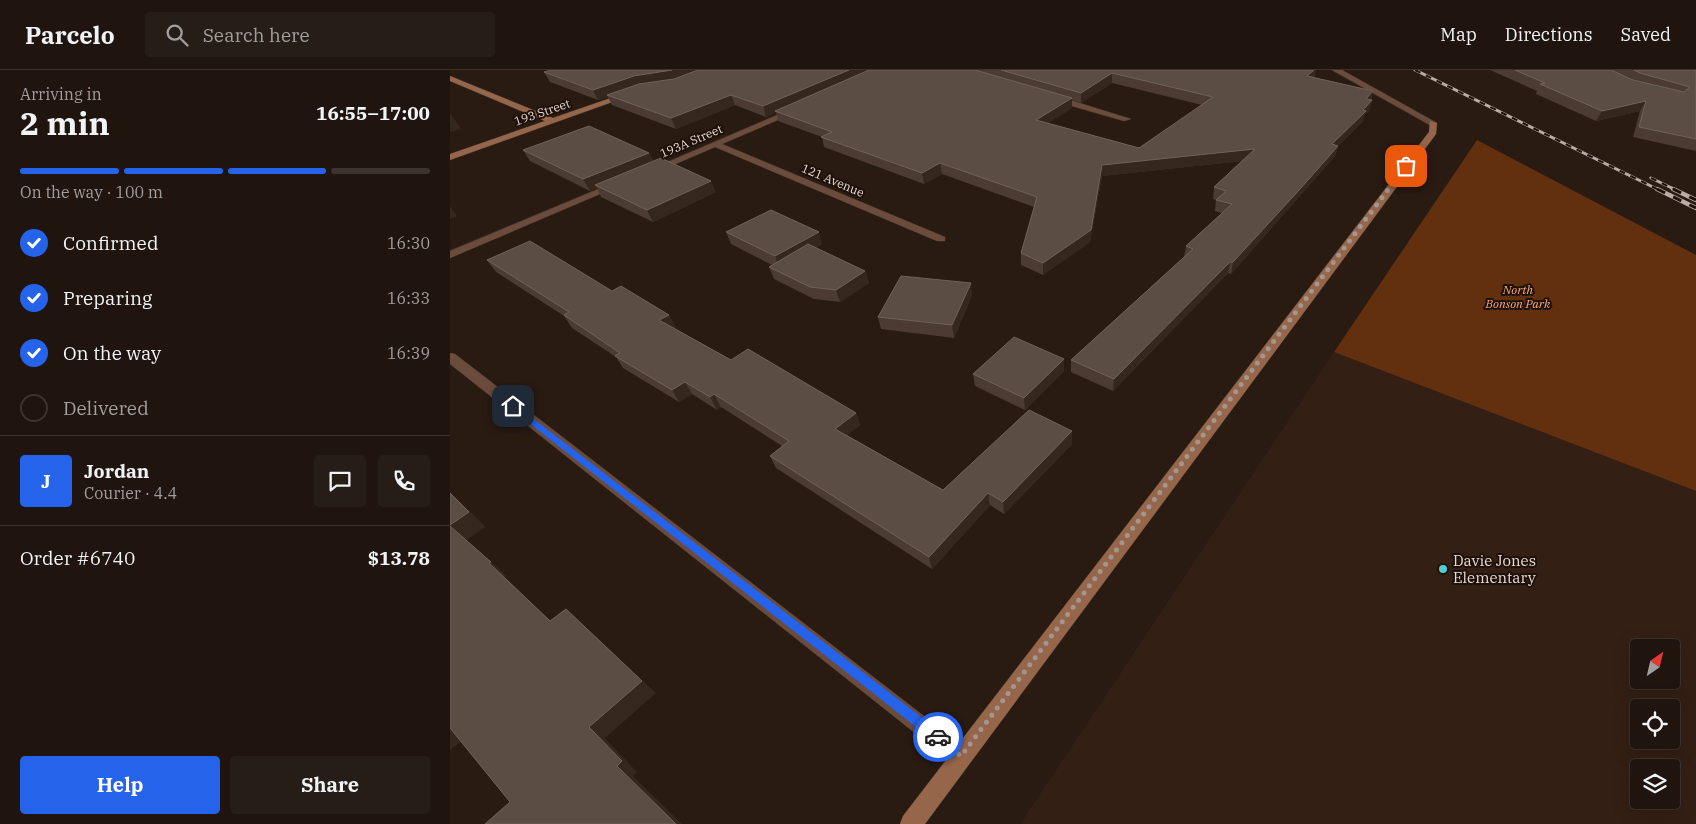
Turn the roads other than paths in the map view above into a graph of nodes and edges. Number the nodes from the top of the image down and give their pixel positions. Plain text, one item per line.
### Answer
1 (1336, 70) edge
2 (450, 78) edge
3 (633, 93) edge
4 (1044, 96) edge
5 (804, 105) edge
6 (1127, 119) dead end
7 (552, 121) junction
8 (715, 144) junction
9 (450, 157) edge
10 (642, 175) edge
11 (624, 182) edge
12 (941, 239) dead end
13 (450, 255) edge
14 (450, 357) edge
15 (961, 756) junction
16 (911, 824) edge

1 - 15 street
2 - 7 street
3 - 7 street, 193 Street
4 - 6 street
5 - 8 street, 193A Street
7 - 9 street, 193 Street
8 - 10 street, 193A Street
8 - 12 street, 121 Avenue
11 - 13 street
14 - 15 street
15 - 16 street

